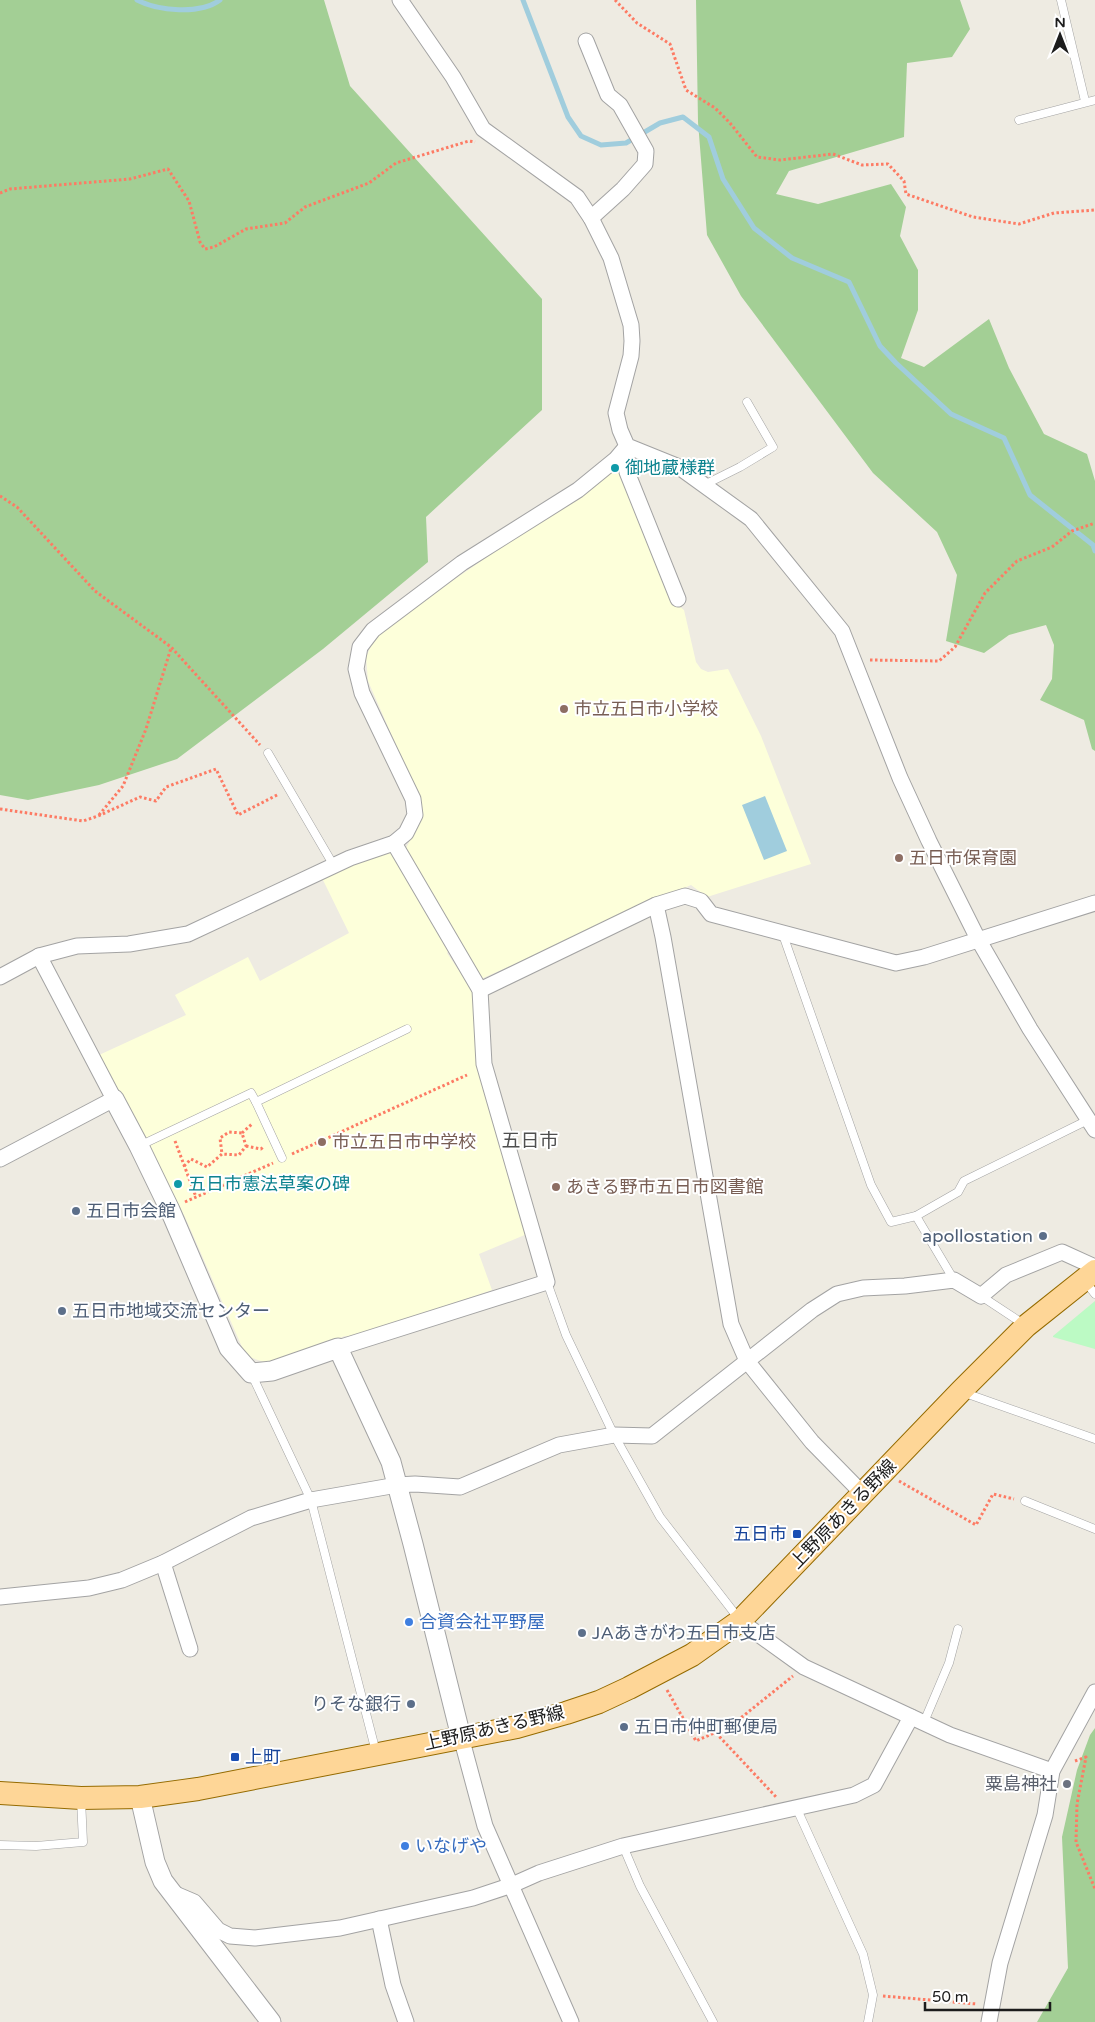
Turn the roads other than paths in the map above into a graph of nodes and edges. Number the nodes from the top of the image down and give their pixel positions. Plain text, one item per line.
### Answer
1 (400, 0) edge
2 (1061, 0) edge
3 (586, 41) dead end
4 (1095, 100) edge
5 (1085, 101) junction
6 (1019, 120) dead end
7 (591, 218) junction
8 (747, 402) dead end
9 (627, 446) junction
10 (704, 485) junction
11 (678, 599) dead end
12 (268, 753) road end
13 (394, 843) junction
14 (334, 866) junction
15 (1095, 903) edge
16 (656, 905) junction
17 (782, 932) junction
18 (978, 939) junction
19 (39, 956) junction
20 (0, 977) edge
21 (480, 990) junction
22 (407, 1029) dead end
23 (114, 1100) junction
24 (256, 1102) junction
25 (1092, 1125) edge
26 (139, 1146) junction
27 (282, 1158) road end
28 (0, 1159) edge
29 (916, 1216) junction
30 (1092, 1278) edge
31 (954, 1280) junction
32 (547, 1282) junction
33 (981, 1296) junction
34 (1026, 1326) junction
35 (338, 1348) junction
36 (746, 1361) junction
37 (250, 1373) junction
38 (960, 1391) junction
39 (614, 1435) junction
40 (1095, 1439) edge
41 (397, 1485) junction
42 (863, 1494) junction
43 (311, 1500) junction
44 (1025, 1501) road end
45 (1095, 1529) edge
46 (163, 1563) junction
47 (0, 1597) edge
48 (740, 1621) junction
49 (958, 1629) dead end
50 (190, 1649) dead end
51 (1095, 1692) edge
52 (918, 1720) junction
53 (460, 1737) junction
54 (376, 1753) junction
55 (1052, 1771) junction
56 (0, 1793) edge
57 (140, 1796) junction
58 (81, 1798) junction
59 (792, 1808) junction
60 (0, 1845) edge
61 (623, 1846) junction
62 (512, 1885) junction
63 (172, 1892) junction
64 (379, 1919) junction
65 (271, 2022) edge
66 (406, 2022) edge
67 (572, 2022) edge
68 (713, 2022) edge
69 (868, 2022) edge
70 (989, 2022) edge

1 - 7 street
2 - 5 lane
3 - 7 street
4 - 5 lane
5 - 6 lane
7 - 9 street
8 - 10 lane
9 - 10 street
9 - 11 street
9 - 13 street
10 - 18 street
12 - 14 lane
13 - 14 street
13 - 21 street
14 - 19 street
15 - 18 street
16 - 17 street
16 - 21 street
16 - 36 street
17 - 18 street
17 - 29 lane
18 - 25 street
19 - 20 street
19 - 23 street
21 - 32 street
22 - 24 lane
23 - 26 street
23 - 28 street
24 - 26 lane
24 - 27 lane
25 - 29 lane
26 - 37 street
29 - 31 lane
30 - 33 street
30 - 34 main road, 上野原あきる野線
31 - 33 street
31 - 36 street
32 - 35 street
32 - 39 lane
33 - 34 lane
34 - 38 main road, 上野原あきる野線
35 - 37 street
35 - 41 street
36 - 39 street
36 - 42 street
37 - 43 lane
38 - 40 lane
38 - 42 main road, 上野原あきる野線
39 - 41 street
39 - 48 lane
41 - 43 street
41 - 53 street
42 - 48 main road, 上野原あきる野線
43 - 46 street
43 - 54 lane
44 - 45 lane
46 - 47 street
46 - 50 street
48 - 52 street
48 - 53 main road, 上野原あきる野線
49 - 52 lane
51 - 55 street
52 - 55 street
52 - 59 street
53 - 54 main road, 上野原あきる野線
53 - 62 street
54 - 57 main road, 上野原あきる野線
55 - 70 street
56 - 58 main road, 上野原あきる野線
57 - 58 main road, 上野原あきる野線
57 - 63 street
58 - 60 lane
59 - 61 street
59 - 69 lane
61 - 62 street
61 - 68 lane
62 - 64 street
62 - 67 street
63 - 64 street
63 - 65 street
64 - 66 street

